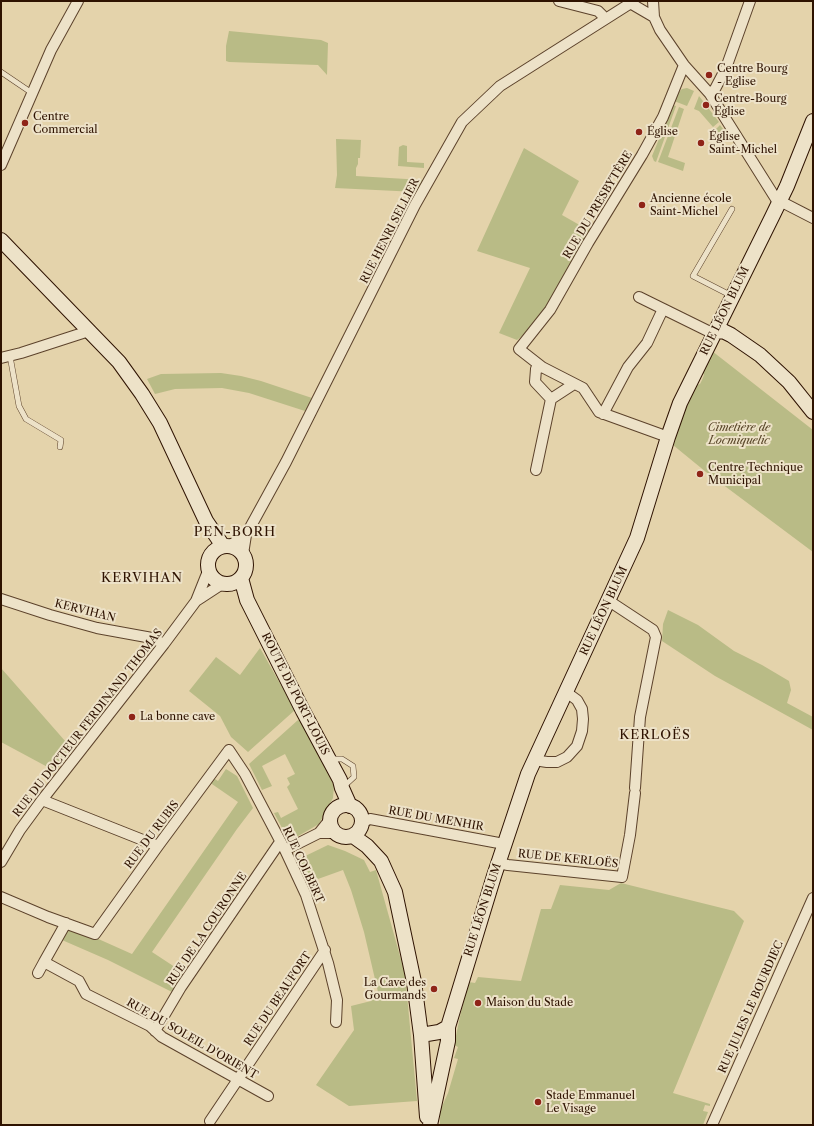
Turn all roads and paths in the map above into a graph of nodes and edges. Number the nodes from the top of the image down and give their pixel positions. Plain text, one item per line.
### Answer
1 (78, 1) edge
2 (559, 1) edge
3 (653, 1) edge
4 (750, 1) edge
5 (632, 2) edge
6 (654, 17) junction
7 (605, 18) junction
8 (684, 66) junction
9 (1, 72) edge
10 (32, 93) junction
11 (710, 94) junction
12 (813, 121) edge
13 (1, 165) edge
14 (779, 202) junction
15 (732, 209) dead end
16 (813, 218) edge
17 (1, 240) edge
18 (639, 297) dead end
19 (733, 297) junction
20 (663, 309) junction
21 (89, 331) junction
22 (715, 332) junction
23 (5, 357) edge
24 (542, 367) junction
25 (574, 384) junction
26 (551, 399) junction
27 (813, 412) edge
28 (604, 414) junction
29 (668, 437) junction
30 (60, 447) dead end
31 (536, 470) dead end
32 (206, 522) junction
33 (246, 535) junction
34 (226, 546) junction
35 (243, 554) junction
36 (208, 565) junction
37 (242, 578) junction
38 (224, 584) junction
39 (1, 600) edge
40 (247, 600) junction
41 (609, 600) junction
42 (196, 601) junction
43 (164, 644) junction
44 (566, 692) junction
45 (229, 750) joint
46 (534, 760) junction
47 (42, 800) junction
48 (340, 810) junction
49 (359, 828) junction
50 (319, 832) junction
51 (336, 833) junction
52 (504, 844) junction
53 (158, 846) junction
54 (283, 846) junction
55 (1, 862) edge
56 (498, 863) junction
57 (1, 897) edge
58 (813, 898) edge
59 (66, 923) junction
60 (325, 950) junction
61 (44, 962) junction
62 (38, 973) dead end
63 (336, 1022) dead end
64 (448, 1027) junction
65 (155, 1031) junction
66 (421, 1035) junction
67 (446, 1049) junction
68 (422, 1050) junction
69 (238, 1080) junction
70 (268, 1096) dead end
71 (210, 1121) dead end
72 (428, 1125) edge
73 (712, 1125) edge

1 - 10 street
2 - 7 street
3 - 6 street
4 - 11 street
5 - 6 street
5 - 7 street, RUE HENRI SELLIER
6 - 8 street
7 - 33 street, RUE HENRI SELLIER
8 - 11 street
8 - 24 street, RUE DU PRESBYTÈRE
9 - 10 lane
10 - 13 street
11 - 14 street
12 - 14 street, RUE LÉON BLUM
14 - 16 street
14 - 19 street, RUE LÉON BLUM
15 - 19 lane
17 - 21 street
18 - 20 street
19 - 22 street, RUE LÉON BLUM
20 - 22 street
20 - 28 street
21 - 23 street
21 - 32 street
22 - 27 street
22 - 29 street, RUE LÉON BLUM
23 - 30 lane
24 - 25 street
24 - 26 street
25 - 26 street
25 - 28 street
26 - 31 street
28 - 29 street
29 - 41 street, RUE LÉON BLUM
32 - 34 street
32 - 36 street
33 - 34 street, RUE HENRI SELLIER
33 - 35 street, RUE HENRI SELLIER
34 - 35 street
34 - 36 street
35 - 37 street
36 - 38 street
36 - 42 street, RUE DU DOCTEUR FERDINAND THOMAS
37 - 38 street
37 - 40 street
38 - 40 street
38 - 42 street, RUE DU DOCTEUR FERDINAND THOMAS
39 - 43 street, KERVIHAN
40 - 48 street, ROUTE DE PORT-LOUIS
41 - 44 street, RUE LÉON BLUM
41 - 56 street, RUE DE KERLOËS
42 - 43 street, RUE DU DOCTEUR FERDINAND THOMAS
43 - 47 street, RUE DU DOCTEUR FERDINAND THOMAS
44 - 46 street, RUE LÉON BLUM
44 - 46 street
45 - 53 street, RUE DU RUBIS
45 - 54 street, RUE COLBERT
46 - 52 street, RUE LÉON BLUM
47 - 53 street
47 - 55 street, RUE DU DOCTEUR FERDINAND THOMAS
48 - 49 street
48 - 50 street
48 - 51 street
49 - 51 street
49 - 52 street, RUE DU MENHIR
49 - 66 street
50 - 51 street
50 - 54 street
52 - 56 street, RUE LÉON BLUM
53 - 59 street, RUE DU RUBIS
54 - 60 street, RUE COLBERT
54 - 65 street, RUE DE LA COURONNE
56 - 64 street, RUE LÉON BLUM
57 - 59 street
58 - 73 street, RUE JULES LE BOURDIEC
59 - 61 street
60 - 63 street, RUE COLBERT
60 - 69 street, RUE DU BEAUFORT
61 - 62 street
61 - 65 street, RUE DU SOLEIL D'ORIENT
64 - 66 street
64 - 67 street, RUE LÉON BLUM
65 - 69 street, RUE DU SOLEIL D'ORIENT
66 - 68 street
67 - 68 street
67 - 72 street, RUE LÉON BLUM
68 - 72 street
69 - 70 street, RUE DU SOLEIL D'ORIENT
69 - 71 street, RUE DU BEAUFORT

